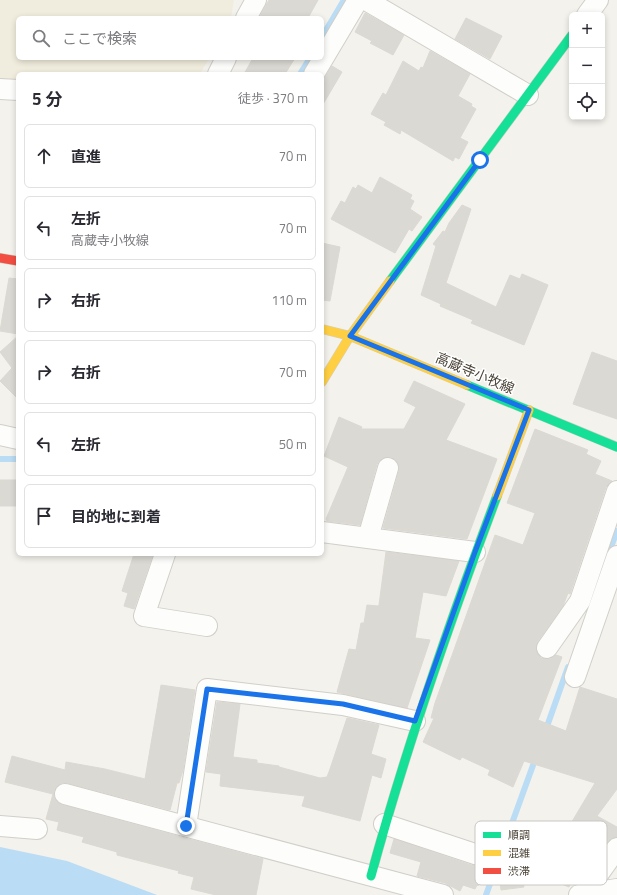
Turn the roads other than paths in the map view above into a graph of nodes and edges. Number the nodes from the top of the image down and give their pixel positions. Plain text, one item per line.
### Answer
1 (245, 0) edge
2 (256, 0) edge
3 (358, 0) edge
4 (366, 0) edge
5 (598, 0) edge
6 (589, 12) edge
7 (244, 16) edge
8 (245, 16) edge
9 (569, 40) edge
10 (324, 57) edge
11 (225, 60) edge
12 (322, 60) edge
13 (219, 72) edge
14 (315, 72) edge
15 (0, 89) edge
16 (16, 90) edge
17 (528, 95) junction
18 (0, 258) edge
19 (16, 261) edge
20 (324, 330) edge
21 (350, 336) junction
22 (324, 379) edge
23 (529, 410) junction
24 (0, 435) edge
25 (16, 439) edge
26 (617, 447) edge
27 (388, 468) dead end
28 (617, 490) edge
29 (324, 532) edge
30 (368, 538) junction
31 (475, 552) junction
32 (164, 556) edge
33 (617, 556) edge
34 (207, 626) dead end
35 (548, 648) dead end
36 (575, 677) dead end
37 (415, 721) junction
38 (65, 794) dead end
39 (384, 824) junction
40 (0, 826) edge
41 (186, 826) junction
42 (37, 829) dead end
43 (617, 848) edge
44 (475, 854) dead end
45 (607, 863) edge
46 (371, 876) junction
47 (591, 885) edge
48 (617, 889) edge
49 (584, 894) edge
50 (443, 895) edge

1 - 7 street
2 - 8 street
3 - 10 street
4 - 17 street
5 - 6 street
9 - 17 street
11 - 13 street
12 - 14 street
15 - 16 street
17 - 21 street
18 - 19 street
20 - 21 street, 高蔵寺小牧線
21 - 22 street
21 - 23 street, 高蔵寺小牧線
23 - 26 street, 高蔵寺小牧線
23 - 31 street
24 - 25 street
27 - 30 street
28 - 35 street
29 - 30 street
30 - 31 street
31 - 37 street
32 - 34 street
33 - 36 street
37 - 39 street
37 - 41 street
38 - 41 street
39 - 44 street
39 - 46 street
40 - 42 street
41 - 46 street
43 - 45 street
46 - 50 street
47 - 49 street
48 - 49 street

